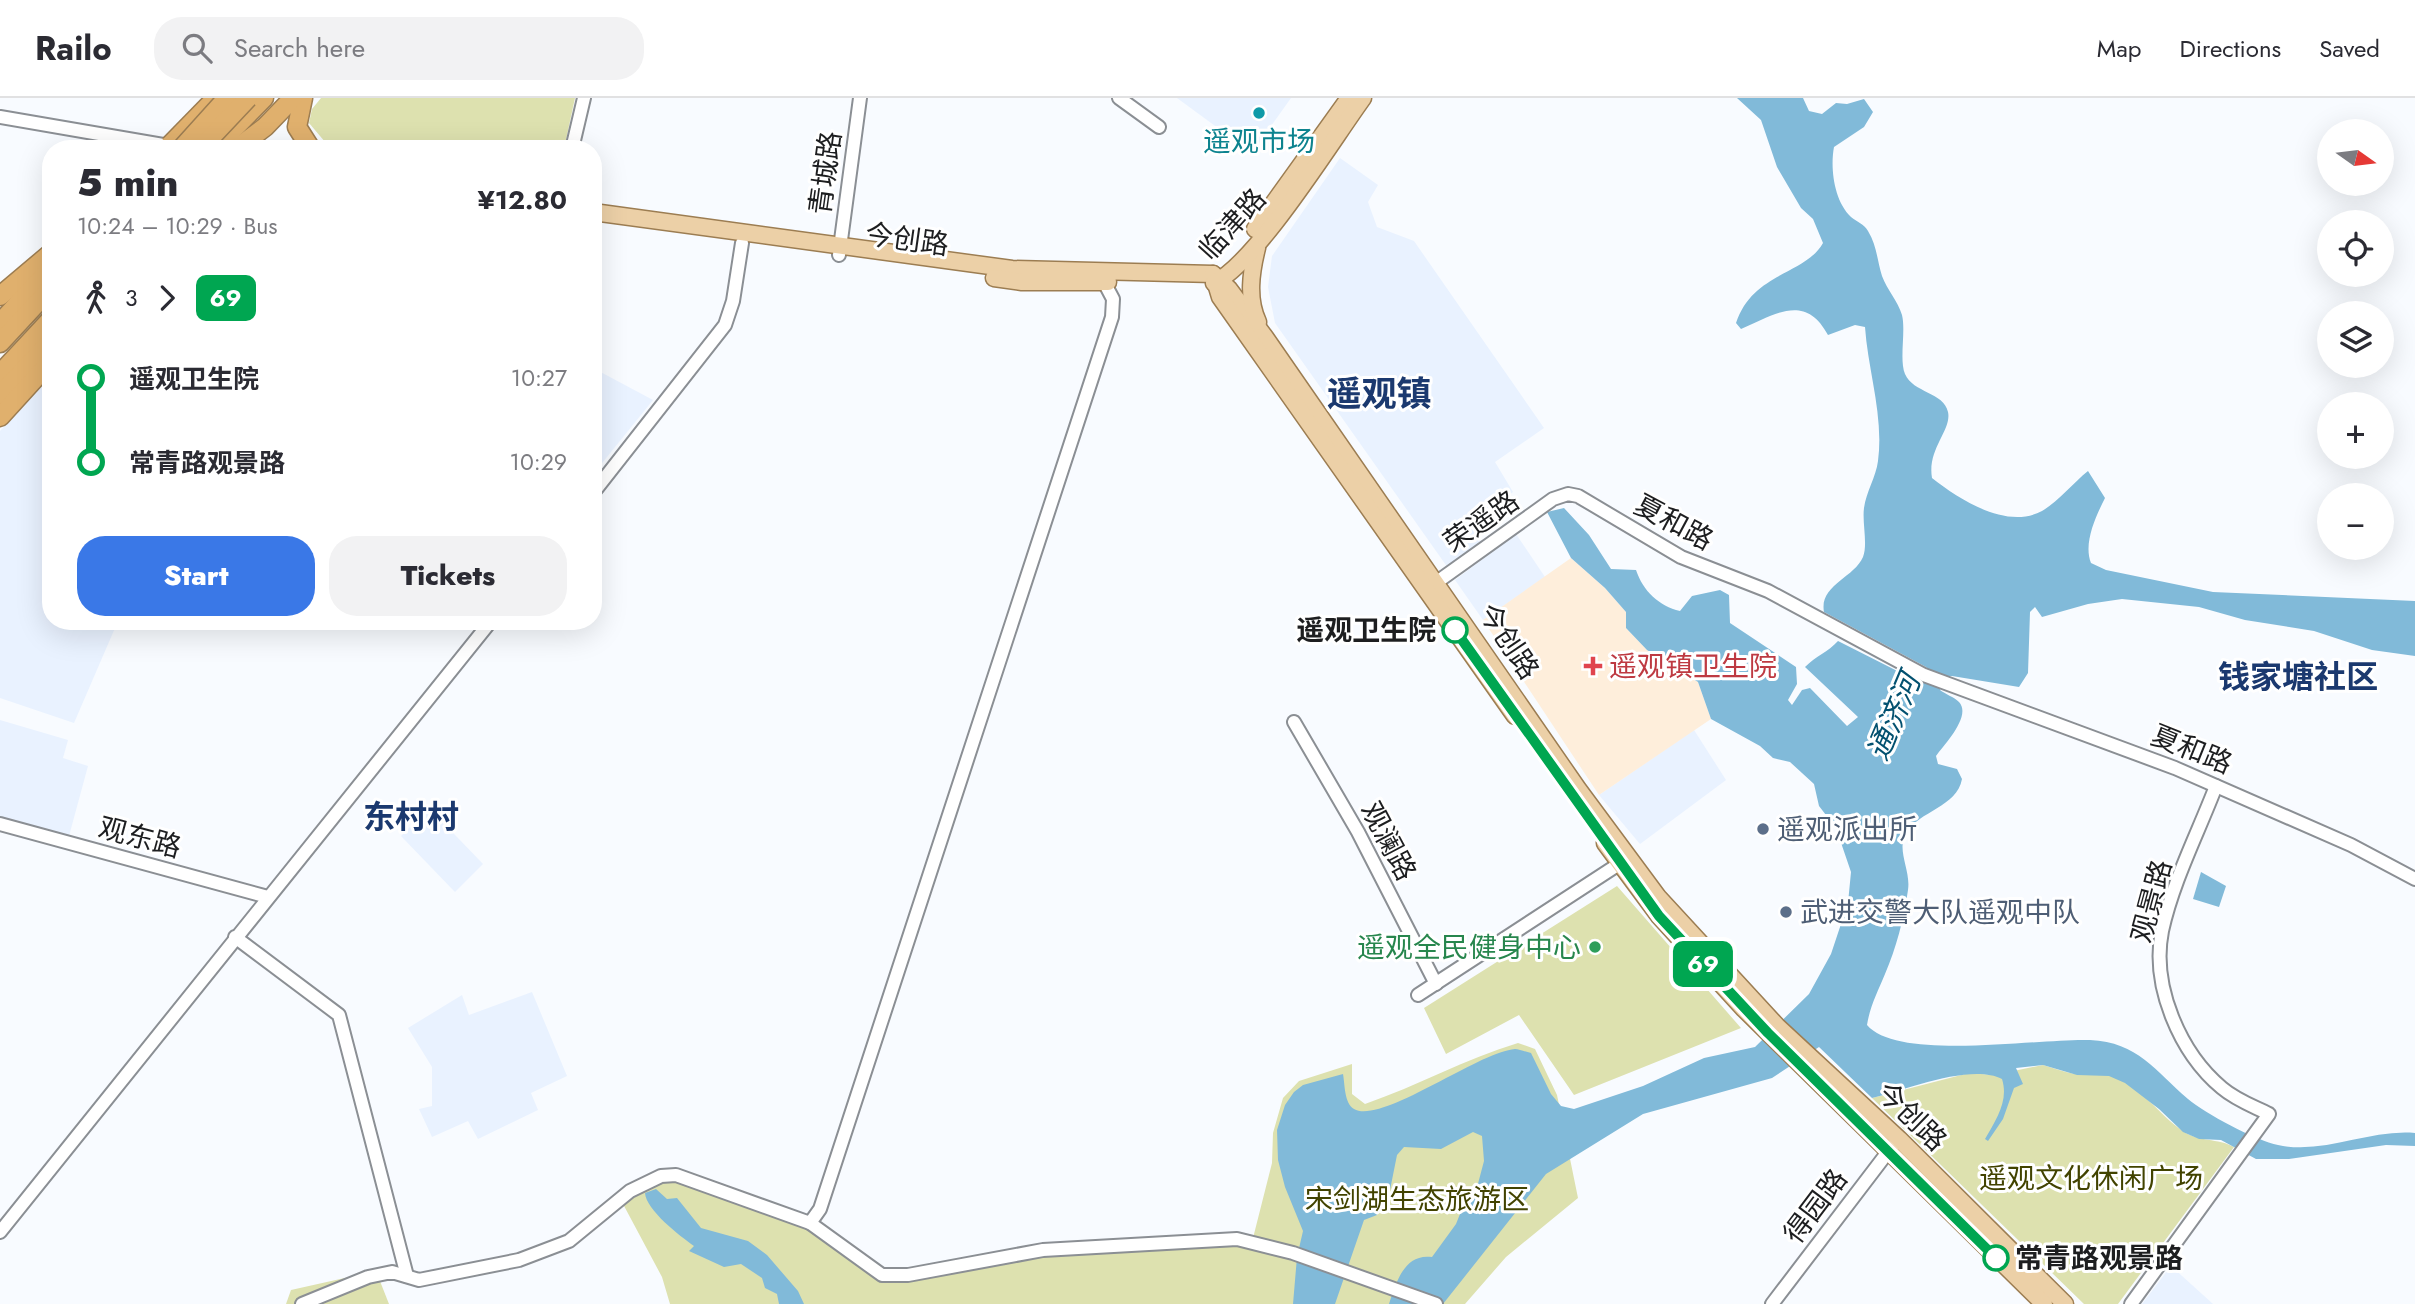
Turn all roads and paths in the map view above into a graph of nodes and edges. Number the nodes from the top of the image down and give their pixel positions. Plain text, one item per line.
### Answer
1 (227, 98) edge
2 (248, 98) edge
3 (264, 98) edge
4 (279, 98) edge
5 (293, 98) edge
6 (303, 98) edge
7 (584, 98) edge
8 (860, 98) edge
9 (1119, 98) edge
10 (1349, 98) edge
11 (1363, 98) edge
12 (211, 99) edge
13 (0, 117) edge
14 (1158, 127) dead end
15 (144, 140) edge
16 (179, 140) edge
17 (181, 140) edge
18 (209, 140) edge
19 (223, 140) edge
20 (243, 140) edge
21 (247, 140) edge
22 (305, 140) edge
23 (574, 140) edge
24 (602, 213) edge
25 (602, 223) edge
26 (742, 243) junction
27 (1258, 243) junction
28 (840, 251) junction
29 (42, 261) edge
30 (42, 263) edge
31 (42, 278) edge
32 (1216, 279) junction
33 (1104, 282) junction
34 (0, 296) edge
35 (42, 298) edge
36 (0, 307) edge
37 (42, 318) edge
38 (0, 323) edge
39 (42, 329) edge
40 (1265, 337) junction
41 (0, 343) edge
42 (42, 351) edge
43 (0, 362) edge
44 (42, 371) edge
45 (0, 374) edge
46 (0, 395) edge
47 (0, 417) edge
48 (602, 482) edge
49 (1553, 499) joint
50 (1437, 582) junction
51 (484, 630) edge
52 (1294, 722) dead end
53 (2216, 786) junction
54 (0, 824) edge
55 (1619, 864) junction
56 (2415, 878) edge
57 (268, 897) junction
58 (235, 937) junction
59 (1436, 984) junction
60 (1418, 995) dead end
61 (1772, 1029) junction
62 (1806, 1060) junction
63 (1899, 1139) junction
64 (1888, 1152) junction
65 (810, 1223) junction
66 (0, 1232) edge
67 (407, 1276) junction
68 (302, 1304) edge
69 (1436, 1304) edge
70 (1772, 1304) edge
71 (2044, 1304) edge
72 (2065, 1304) edge
73 (2131, 1304) edge

1 - 17 highway, bridge
2 - 18 highway, bridge
3 - 19 highway
4 - 20 highway
5 - 21 highway
6 - 22 highway
7 - 23 street
8 - 28 street, 青城路
9 - 14 street
10 - 32 main road, 临津路
11 - 27 main road, 临津路
12 - 16 highway
13 - 15 street
24 - 28 main road, 今创路
25 - 26 main road, 今创路
26 - 28 main road, 今创路
26 - 48 street
27 - 32 main road, 临津路
27 - 40 main road
28 - 32 main road, 今创路
28 - 33 main road, 今创路
29 - 34 highway
30 - 36 highway
31 - 38 highway
32 - 33 main road, 今创路
32 - 40 main road, 今创路
32 - 55 main road, 今创路
33 - 65 street
35 - 41 highway
37 - 43 highway
39 - 45 highway
40 - 50 main road, 今创路
42 - 46 highway
44 - 47 highway
49 - 50 street, 荣遥路
49 - 53 street, 夏和路
50 - 61 main road, 今创路
51 - 57 street
52 - 59 street, 观澜路
53 - 56 street, 夏和路
53 - 73 street, 观景路
54 - 57 street, 观东路
55 - 59 street
55 - 61 main road, 今创路
57 - 58 street
58 - 66 street
58 - 67 street
59 - 60 street
61 - 62 main road
62 - 63 main road, 今创路
62 - 64 main road, 今创路
63 - 64 street, 得园路
63 - 72 main road, 今创路
64 - 70 street, 得园路
64 - 71 main road, 今创路
65 - 67 street
65 - 69 street
67 - 68 street

